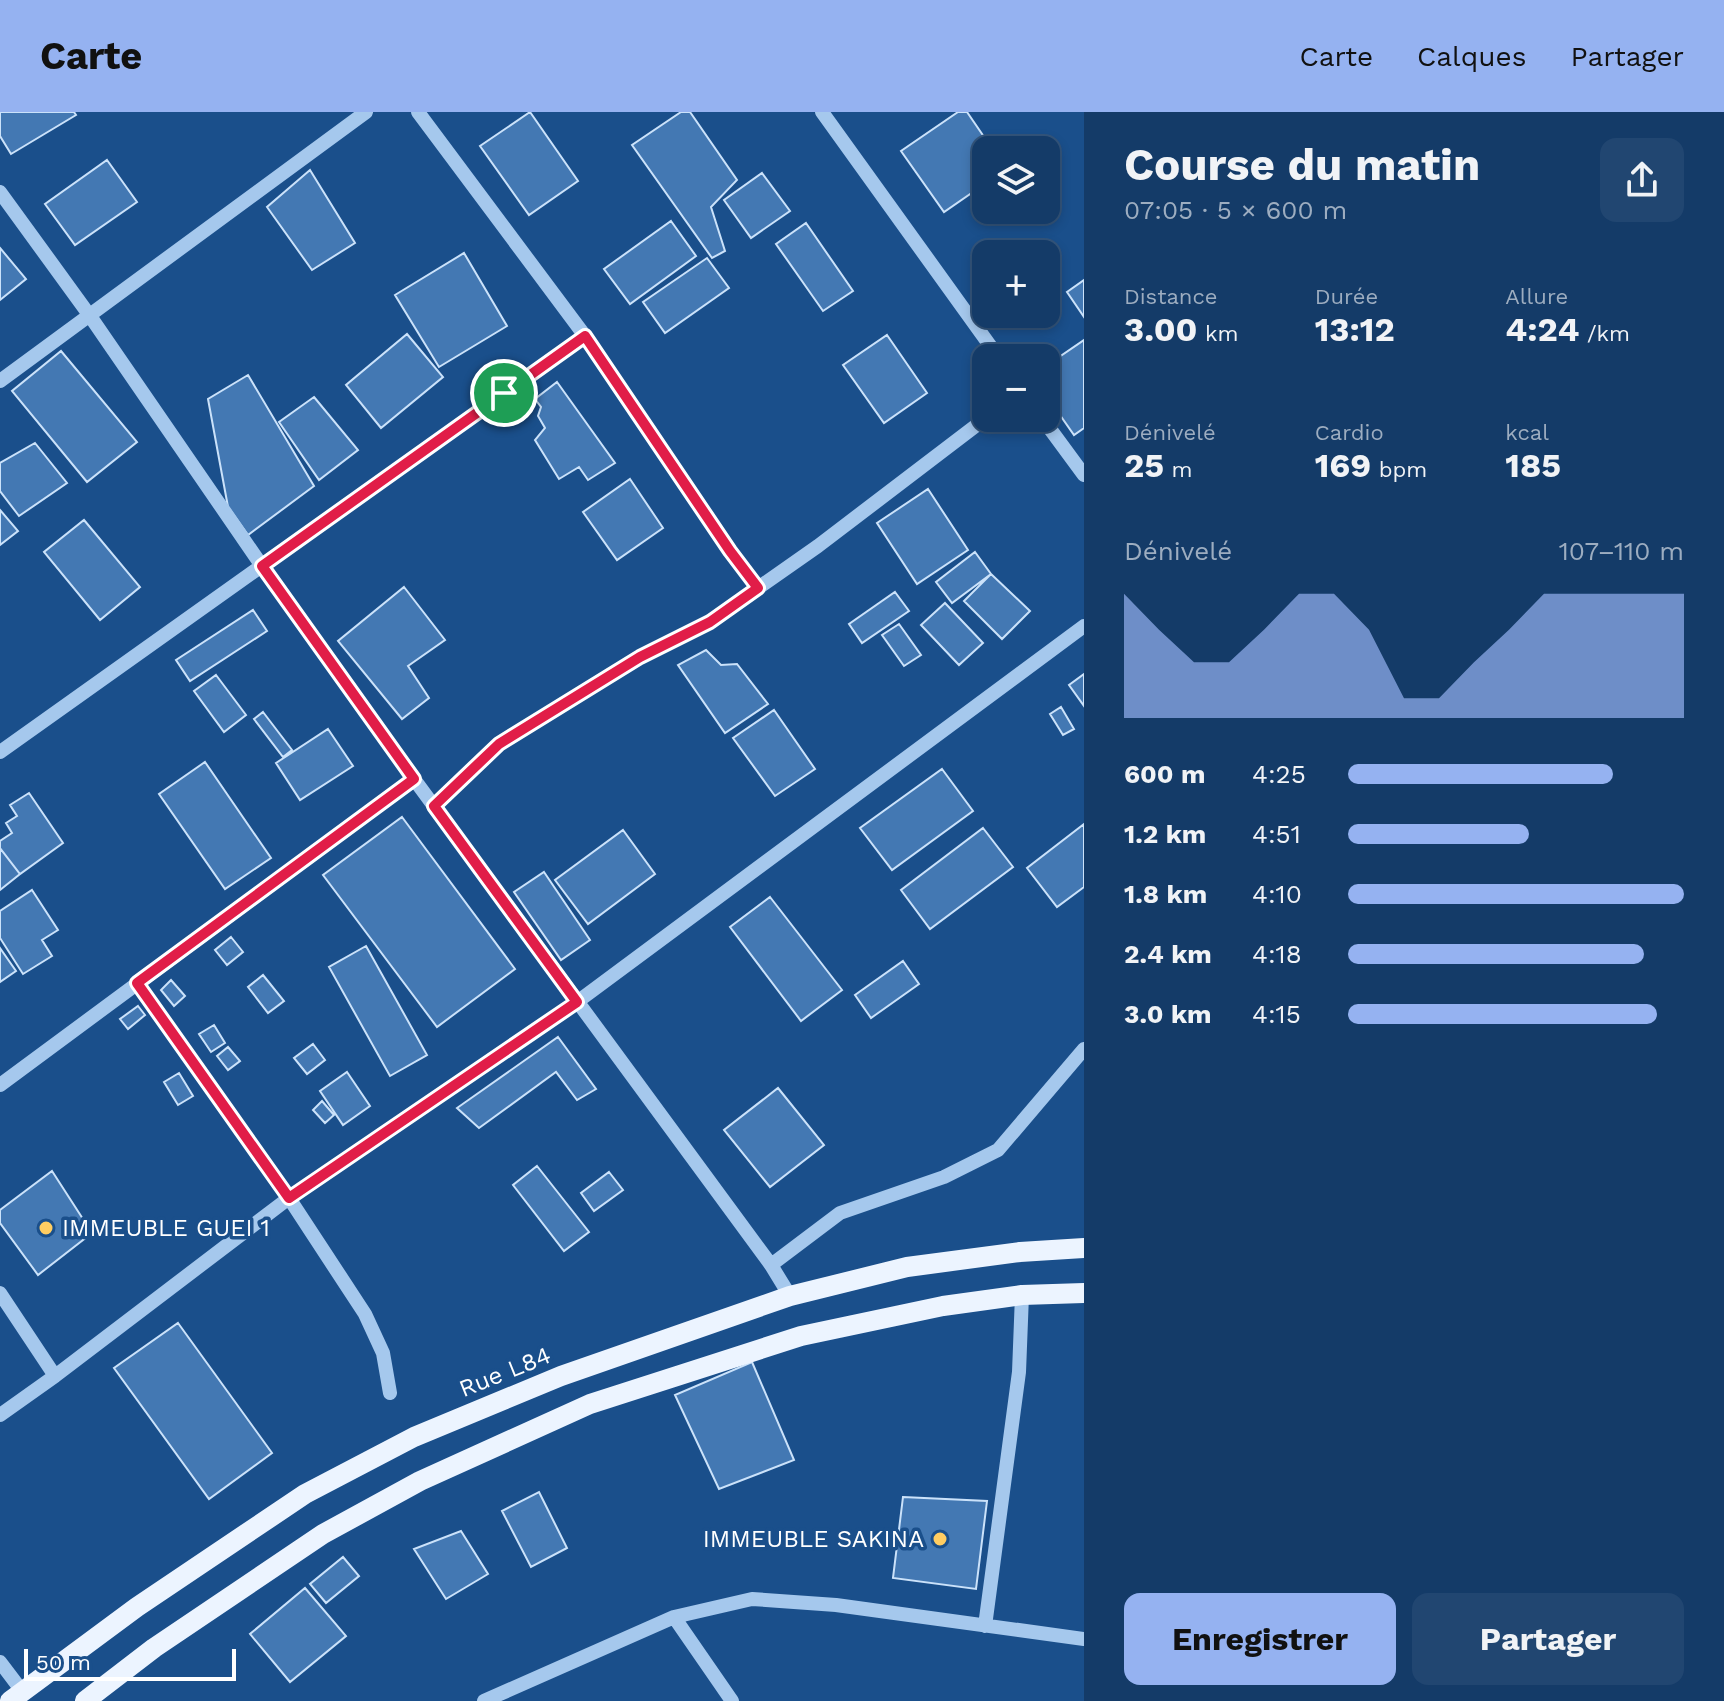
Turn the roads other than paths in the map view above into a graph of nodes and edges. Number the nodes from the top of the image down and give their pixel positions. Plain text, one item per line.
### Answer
1 (366, 112) edge
2 (418, 112) edge
3 (822, 112) edge
4 (0, 192) edge
5 (90, 316) junction
6 (585, 336) junction
7 (989, 344) edge
8 (0, 381) edge
9 (972, 429) edge
10 (1052, 432) edge
11 (1084, 475) edge
12 (262, 566) junction
13 (758, 588) junction
14 (1084, 626) edge
15 (0, 752) edge
16 (414, 779) junction
17 (434, 806) junction
18 (137, 983) junction
19 (577, 1002) junction
20 (1084, 1049) edge
21 (0, 1085) edge
22 (289, 1198) junction
23 (1084, 1248) edge
24 (771, 1265) junction
25 (0, 1293) edge
26 (1084, 1293) edge
27 (1022, 1295) junction
28 (790, 1296) junction
29 (55, 1376) junction
30 (390, 1393) dead end
31 (0, 1415) edge
32 (674, 1617) junction
33 (985, 1626) junction
34 (1084, 1639) edge
35 (0, 1662) edge
36 (16, 1696) edge
37 (85, 1701) edge
38 (484, 1701) edge
39 (732, 1701) edge

1 - 5 street
2 - 6 street
3 - 7 street
4 - 5 street
5 - 8 street
5 - 12 street
6 - 12 street
6 - 13 street
9 - 13 street
10 - 11 street
12 - 15 street
12 - 16 street
13 - 17 street
14 - 19 street
16 - 17 street
16 - 18 street
17 - 19 street
18 - 21 street
18 - 22 street
19 - 22 street
19 - 24 street
20 - 24 street
22 - 29 street
22 - 30 street
23 - 28 main road, Rue L84
24 - 28 street
25 - 29 street
26 - 27 main road
27 - 33 street
27 - 37 main road
28 - 36 main road, Rue L84
29 - 31 street
32 - 33 street
32 - 38 street
32 - 39 street
33 - 34 street
35 - 36 street

